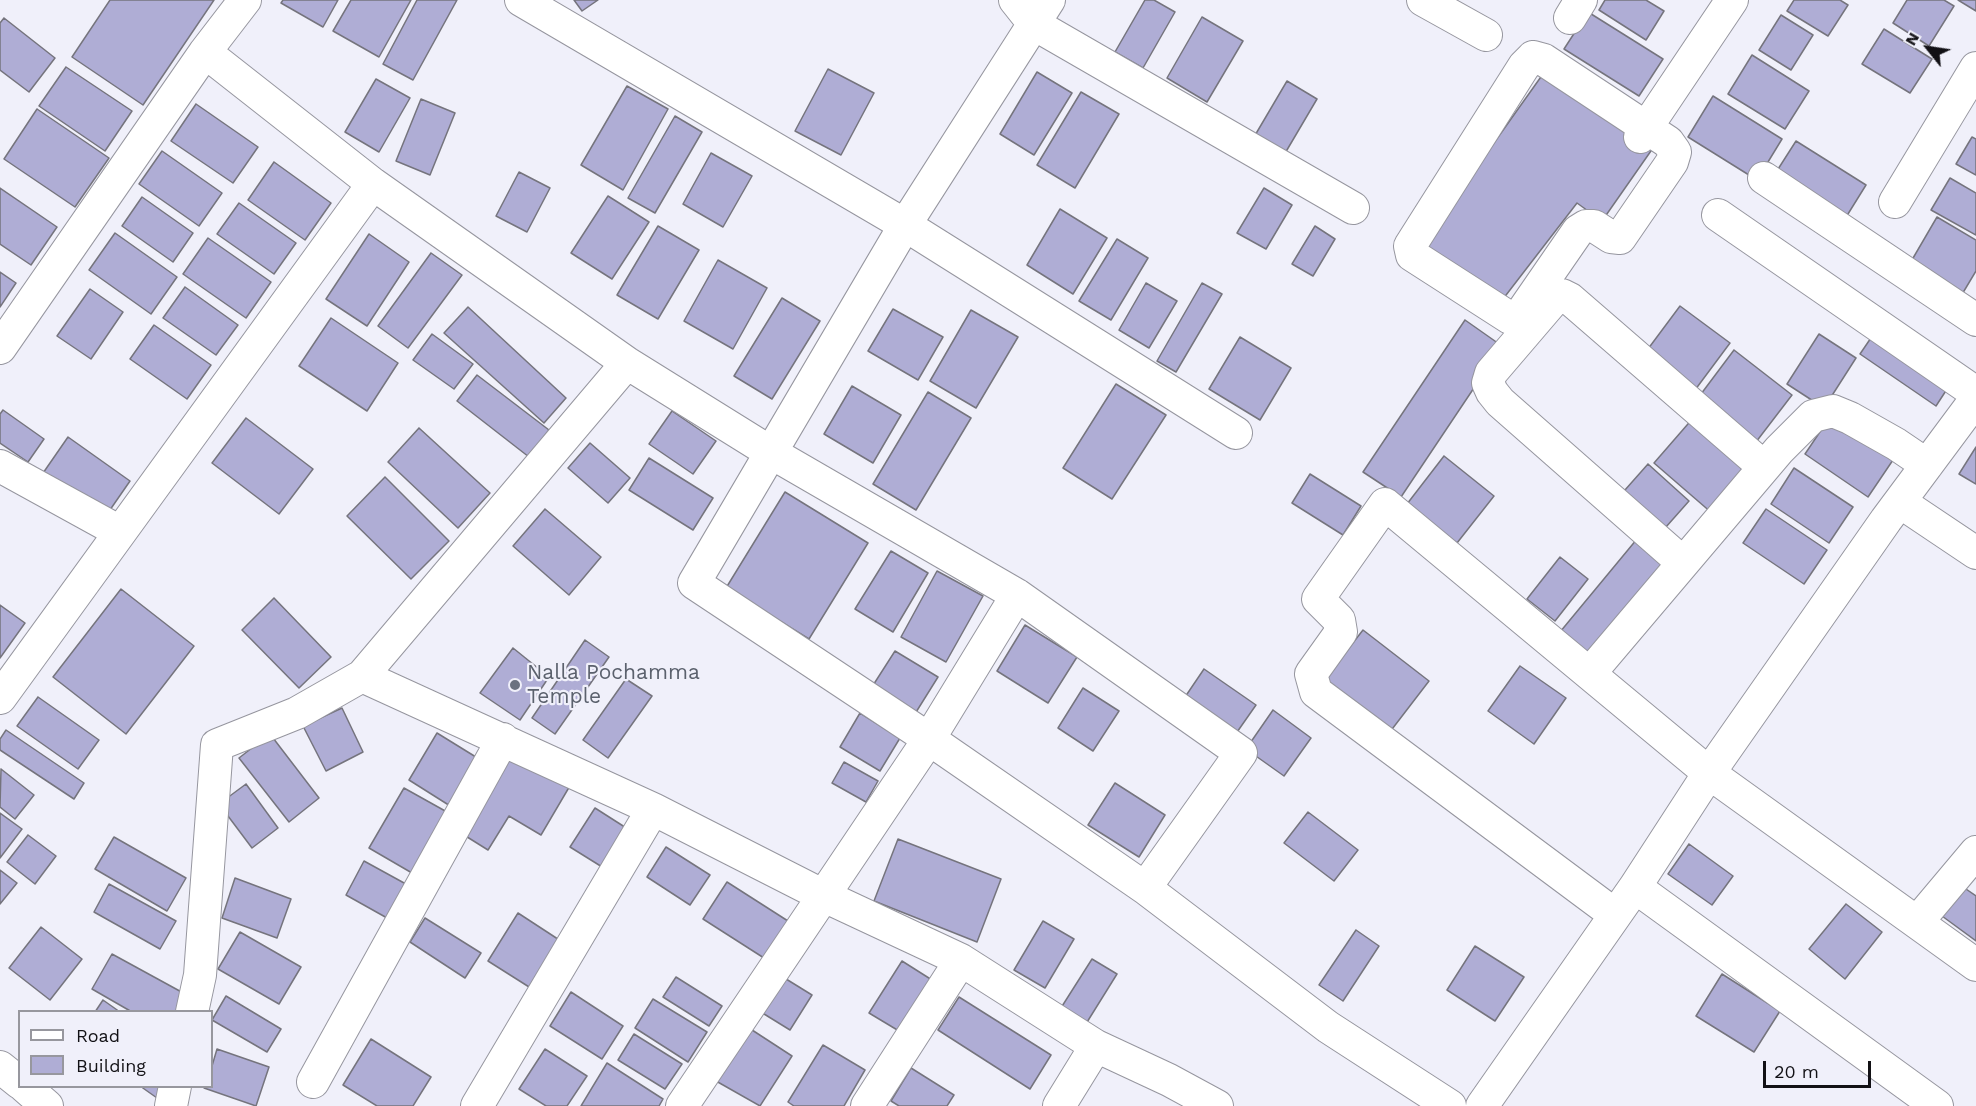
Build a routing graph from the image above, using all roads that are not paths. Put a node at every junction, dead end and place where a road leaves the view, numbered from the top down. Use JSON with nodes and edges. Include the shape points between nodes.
{"nodes":[{"id":1,"x":245,"y":0,"type":"edge"},
{"id":2,"x":521,"y":0,"type":"edge"},
{"id":3,"x":1015,"y":0,"type":"edge"},
{"id":4,"x":1423,"y":0,"type":"edge"},
{"id":5,"x":1732,"y":0,"type":"edge"},
{"id":6,"x":1042,"y":12,"type":"edge"},
{"id":7,"x":1486,"y":35,"type":"dead end"},
{"id":8,"x":205,"y":52,"type":"junction"},
{"id":9,"x":1976,"y":68,"type":"edge"},
{"id":10,"x":1644,"y":132,"type":"junction"},
{"id":11,"x":1764,"y":178,"type":"dead end"},
{"id":12,"x":373,"y":184,"type":"junction"},
{"id":13,"x":1895,"y":202,"type":"dead end"},
{"id":14,"x":1353,"y":208,"type":"dead end"},
{"id":15,"x":1718,"y":215,"type":"dead end"},
{"id":16,"x":905,"y":225,"type":"junction"},
{"id":17,"x":1976,"y":320,"type":"edge"},
{"id":18,"x":0,"y":348,"type":"edge"},
{"id":19,"x":627,"y":363,"type":"junction"},
{"id":20,"x":1976,"y":393,"type":"edge"},
{"id":21,"x":1976,"y":399,"type":"edge"},
{"id":22,"x":1236,"y":433,"type":"dead end"},
{"id":23,"x":770,"y":452,"type":"junction"},
{"id":24,"x":1927,"y":465,"type":"junction"},
{"id":25,"x":0,"y":466,"type":"edge"},
{"id":26,"x":1764,"y":467,"type":"junction"},
{"id":27,"x":1900,"y":502,"type":"junction"},
{"id":28,"x":120,"y":532,"type":"junction"},
{"id":29,"x":1976,"y":553,"type":"edge"},
{"id":30,"x":1682,"y":562,"type":"junction"},
{"id":31,"x":1017,"y":595,"type":"junction"},
{"id":32,"x":1590,"y":673,"type":"junction"},
{"id":33,"x":362,"y":676,"type":"junction"},
{"id":34,"x":0,"y":698,"type":"edge"},
{"id":35,"x":503,"y":739,"type":"junction"},
{"id":36,"x":929,"y":740,"type":"junction"},
{"id":37,"x":1709,"y":773,"type":"junction"},
{"id":38,"x":653,"y":809,"type":"junction"},
{"id":39,"x":1976,"y":852,"type":"edge"},
{"id":40,"x":1635,"y":887,"type":"junction"},
{"id":41,"x":1145,"y":888,"type":"junction"},
{"id":42,"x":822,"y":895,"type":"junction"},
{"id":43,"x":1614,"y":914,"type":"junction"},
{"id":44,"x":1918,"y":921,"type":"junction"},
{"id":45,"x":962,"y":960,"type":"junction"},
{"id":46,"x":1976,"y":965,"type":"edge"},
{"id":47,"x":192,"y":1010,"type":"edge"},
{"id":48,"x":1096,"y":1046,"type":"junction"},
{"id":49,"x":0,"y":1067,"type":"edge"},
{"id":50,"x":18,"y":1081,"type":"edge"},
{"id":51,"x":313,"y":1082,"type":"dead end"},
{"id":52,"x":26,"y":1088,"type":"edge"},
{"id":53,"x":175,"y":1088,"type":"edge"},
{"id":54,"x":47,"y":1106,"type":"edge"},
{"id":55,"x":171,"y":1106,"type":"edge"},
{"id":56,"x":477,"y":1106,"type":"edge"},
{"id":57,"x":682,"y":1106,"type":"edge"},
{"id":58,"x":867,"y":1106,"type":"edge"},
{"id":59,"x":1059,"y":1106,"type":"edge"},
{"id":60,"x":1217,"y":1106,"type":"edge"},
{"id":61,"x":1450,"y":1106,"type":"edge"},
{"id":62,"x":1482,"y":1106,"type":"edge"},
{"id":63,"x":1937,"y":1106,"type":"edge"}],
"edges":[{"from":1,"to":8,"type":"street"},
{"from":2,"to":16,"type":"street"},
{"from":3,"to":6,"type":"street"},
{"from":4,"to":7,"type":"street"},
{"from":5,"to":10,"type":"street"},
{"from":6,"to":14,"type":"street"},
{"from":6,"to":16,"type":"street"},
{"from":8,"to":12,"type":"street"},
{"from":8,"to":18,"type":"street"},
{"from":9,"to":13,"type":"street"},
{"from":10,"to":10,"type":"street","via":[[1544,60],[1533,57],[1411,242],[1412,255],[1507,317],[1517,318],[1578,231],[1594,226],[1616,238],[1625,232],[1675,156],[1674,147],[1668,142]]},
{"from":11,"to":17,"type":"street"},
{"from":12,"to":19,"type":"street"},
{"from":12,"to":28,"type":"street"},
{"from":15,"to":20,"type":"street"},
{"from":16,"to":22,"type":"street"},
{"from":16,"to":23,"type":"street"},
{"from":19,"to":23,"type":"street"},
{"from":19,"to":33,"type":"street"},
{"from":21,"to":24,"type":"street"},
{"from":23,"to":31,"type":"street"},
{"from":23,"to":36,"type":"street","via":[[694,584]]},
{"from":24,"to":26,"type":"street","via":[[1850,418],[1827,410],[1813,416]]},
{"from":24,"to":27,"type":"street"},
{"from":25,"to":28,"type":"street"},
{"from":26,"to":30,"type":"street"},
{"from":26,"to":30,"type":"street","via":[[1570,298],[1556,297],[1491,373],[1488,382],[1492,392]]},
{"from":27,"to":29,"type":"street"},
{"from":27,"to":37,"type":"street"},
{"from":28,"to":34,"type":"street"},
{"from":30,"to":32,"type":"street"},
{"from":31,"to":36,"type":"street"},
{"from":31,"to":41,"type":"street","via":[[1241,753]]},
{"from":32,"to":37,"type":"street"},
{"from":32,"to":43,"type":"street","via":[[1385,504],[1318,598],[1339,620],[1341,632],[1311,674],[1316,692]]},
{"from":33,"to":35,"type":"street"},
{"from":33,"to":47,"type":"street","via":[[297,713],[217,745],[200,975]]},
{"from":35,"to":38,"type":"street"},
{"from":35,"to":51,"type":"street"},
{"from":36,"to":41,"type":"street"},
{"from":36,"to":42,"type":"street"},
{"from":37,"to":40,"type":"street"},
{"from":37,"to":44,"type":"street"},
{"from":38,"to":42,"type":"street"},
{"from":38,"to":56,"type":"street"},
{"from":39,"to":44,"type":"street"},
{"from":40,"to":43,"type":"street"},
{"from":40,"to":63,"type":"street"},
{"from":41,"to":61,"type":"street","via":[[1328,1027]]},
{"from":42,"to":45,"type":"street"},
{"from":42,"to":57,"type":"street"},
{"from":43,"to":62,"type":"street"},
{"from":44,"to":46,"type":"street"},
{"from":45,"to":48,"type":"street"},
{"from":45,"to":58,"type":"street"},
{"from":48,"to":59,"type":"street"},
{"from":48,"to":60,"type":"street"},
{"from":49,"to":50,"type":"street"},
{"from":52,"to":54,"type":"street"},
{"from":53,"to":55,"type":"street"}]}
